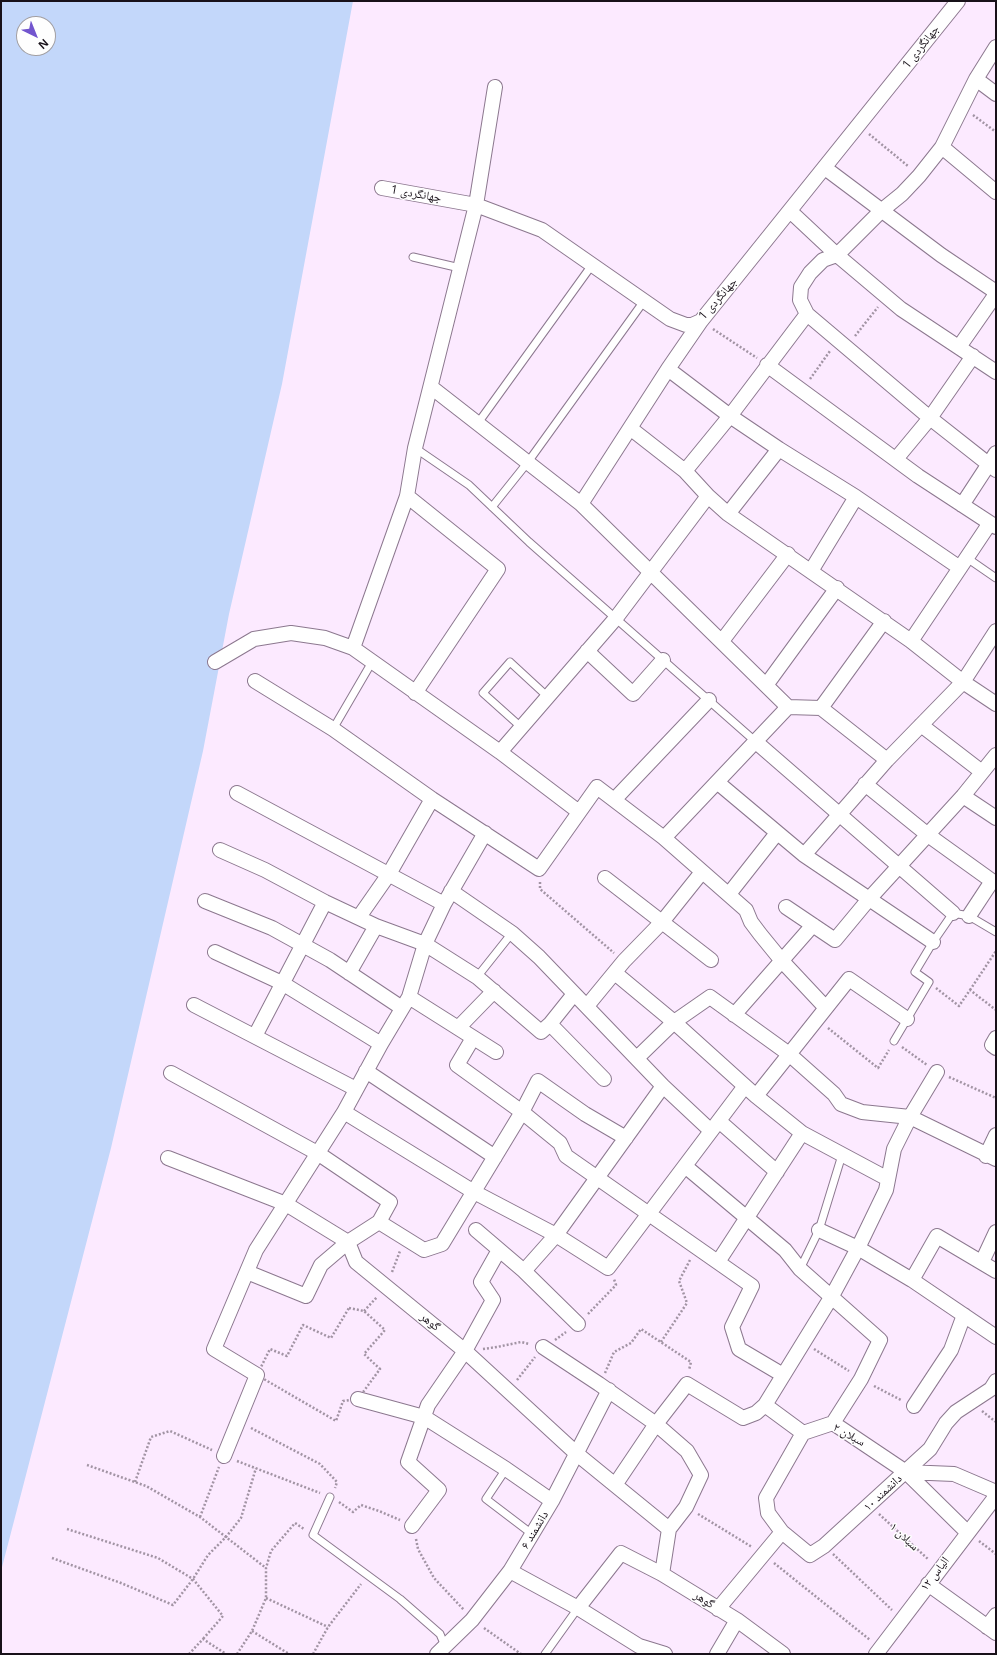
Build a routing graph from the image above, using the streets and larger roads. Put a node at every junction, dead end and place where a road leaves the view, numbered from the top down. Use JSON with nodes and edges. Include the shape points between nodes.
{"nodes":[{"id":1,"x":958,"y":1,"type":"edge"},
{"id":2,"x":996,"y":47,"type":"edge"},
{"id":3,"x":976,"y":79,"type":"junction"},
{"id":4,"x":495,"y":87,"type":"dead end"},
{"id":5,"x":996,"y":94,"type":"edge"},
{"id":6,"x":942,"y":147,"type":"junction"},
{"id":7,"x":825,"y":168,"type":"junction"},
{"id":8,"x":382,"y":188,"type":"dead end"},
{"id":9,"x":996,"y":192,"type":"edge"},
{"id":10,"x":476,"y":205,"type":"junction"},
{"id":11,"x":790,"y":211,"type":"junction"},
{"id":12,"x":881,"y":211,"type":"junction"},
{"id":13,"x":837,"y":255,"type":"junction"},
{"id":14,"x":996,"y":293,"type":"edge"},
{"id":15,"x":807,"y":314,"type":"junction"},
{"id":16,"x":701,"y":321,"type":"junction"},
{"id":17,"x":959,"y":347,"type":"junction"},
{"id":18,"x":973,"y":356,"type":"junction"},
{"id":19,"x":767,"y":365,"type":"junction"},
{"id":20,"x":668,"y":369,"type":"junction"},
{"id":21,"x":996,"y":372,"type":"edge"},
{"id":22,"x":431,"y":387,"type":"junction"},
{"id":23,"x":730,"y":416,"type":"junction"},
{"id":24,"x":930,"y":418,"type":"junction"},
{"id":25,"x":630,"y":428,"type":"junction"},
{"id":26,"x":779,"y":449,"type":"junction"},
{"id":27,"x":896,"y":459,"type":"junction"},
{"id":28,"x":993,"y":463,"type":"edge"},
{"id":29,"x":686,"y":471,"type":"junction"},
{"id":30,"x":407,"y":496,"type":"junction"},
{"id":31,"x":708,"y":496,"type":"junction"},
{"id":32,"x":856,"y":497,"type":"junction"},
{"id":33,"x":581,"y":504,"type":"junction"},
{"id":34,"x":962,"y":505,"type":"junction"},
{"id":35,"x":728,"y":514,"type":"junction"},
{"id":36,"x":993,"y":525,"type":"edge"},
{"id":37,"x":788,"y":554,"type":"junction"},
{"id":38,"x":964,"y":563,"type":"junction"},
{"id":39,"x":811,"y":570,"type":"junction"},
{"id":40,"x":651,"y":572,"type":"junction"},
{"id":41,"x":837,"y":588,"type":"junction"},
{"id":42,"x":884,"y":621,"type":"junction"},
{"id":43,"x":995,"y":638,"type":"edge"},
{"id":44,"x":722,"y":641,"type":"junction"},
{"id":45,"x":911,"y":641,"type":"junction"},
{"id":46,"x":353,"y":648,"type":"junction"},
{"id":47,"x":587,"y":651,"type":"junction"},
{"id":48,"x":663,"y":660,"type":"road end"},
{"id":49,"x":215,"y":662,"type":"dead end"},
{"id":50,"x":255,"y":681,"type":"dead end"},
{"id":51,"x":963,"y":682,"type":"junction"},
{"id":52,"x":767,"y":684,"type":"junction"},
{"id":53,"x":415,"y":693,"type":"junction"},
{"id":54,"x":708,"y":700,"type":"road end"},
{"id":55,"x":996,"y":704,"type":"edge"},
{"id":56,"x":788,"y":706,"type":"junction"},
{"id":57,"x":821,"y":708,"type":"junction"},
{"id":58,"x":920,"y":725,"type":"junction"},
{"id":59,"x":756,"y":742,"type":"junction"},
{"id":60,"x":500,"y":752,"type":"junction"},
{"id":61,"x":996,"y":755,"type":"edge"},
{"id":62,"x":887,"y":760,"type":"junction"},
{"id":63,"x":982,"y":772,"type":"junction"},
{"id":64,"x":717,"y":782,"type":"junction"},
{"id":65,"x":865,"y":784,"type":"junction"},
{"id":66,"x":237,"y":793,"type":"dead end"},
{"id":67,"x":963,"y":796,"type":"junction"},
{"id":68,"x":432,"y":799,"type":"junction"},
{"id":69,"x":614,"y":800,"type":"junction"},
{"id":70,"x":580,"y":812,"type":"junction"},
{"id":71,"x":840,"y":814,"type":"junction"},
{"id":72,"x":996,"y":818,"type":"edge"},
{"id":73,"x":486,"y":833,"type":"junction"},
{"id":74,"x":777,"y":833,"type":"junction"},
{"id":75,"x":928,"y":834,"type":"junction"},
{"id":76,"x":664,"y":838,"type":"junction"},
{"id":77,"x":220,"y":850,"type":"dead end"},
{"id":78,"x":804,"y":855,"type":"junction"},
{"id":79,"x":899,"y":867,"type":"junction"},
{"id":80,"x":702,"y":872,"type":"junction"},
{"id":81,"x":389,"y":874,"type":"junction"},
{"id":82,"x":605,"y":878,"type":"dead end"},
{"id":83,"x":451,"y":891,"type":"junction"},
{"id":84,"x":729,"y":894,"type":"junction"},
{"id":85,"x":869,"y":899,"type":"junction"},
{"id":86,"x":206,"y":900,"type":"dead end"},
{"id":87,"x":325,"y":902,"type":"junction"},
{"id":88,"x":444,"y":904,"type":"junction"},
{"id":89,"x":786,"y":907,"type":"dead end"},
{"id":90,"x":953,"y":913,"type":"road end"},
{"id":91,"x":969,"y":916,"type":"road end"},
{"id":92,"x":358,"y":917,"type":"junction"},
{"id":93,"x":662,"y":922,"type":"junction"},
{"id":94,"x":813,"y":925,"type":"junction"},
{"id":95,"x":376,"y":926,"type":"junction"},
{"id":96,"x":932,"y":942,"type":"road end"},
{"id":97,"x":425,"y":944,"type":"junction"},
{"id":98,"x":302,"y":945,"type":"junction"},
{"id":99,"x":215,"y":952,"type":"dead end"},
{"id":100,"x":711,"y":960,"type":"dead end"},
{"id":101,"x":782,"y":961,"type":"junction"},
{"id":102,"x":349,"y":973,"type":"junction"},
{"id":103,"x":615,"y":973,"type":"junction"},
{"id":104,"x":282,"y":983,"type":"junction"},
{"id":105,"x":494,"y":991,"type":"junction"},
{"id":106,"x":574,"y":994,"type":"junction"},
{"id":107,"x":405,"y":1002,"type":"junction"},
{"id":108,"x":194,"y":1005,"type":"dead end"},
{"id":109,"x":587,"y":1006,"type":"junction"},
{"id":110,"x":826,"y":1008,"type":"junction"},
{"id":111,"x":734,"y":1015,"type":"junction"},
{"id":112,"x":907,"y":1019,"type":"road end"},
{"id":113,"x":674,"y":1022,"type":"junction"},
{"id":114,"x":550,"y":1024,"type":"junction"},
{"id":115,"x":458,"y":1028,"type":"junction"},
{"id":116,"x":255,"y":1036,"type":"junction"},
{"id":117,"x":473,"y":1038,"type":"junction"},
{"id":118,"x":996,"y":1038,"type":"edge"},
{"id":119,"x":381,"y":1044,"type":"junction"},
{"id":120,"x":996,"y":1048,"type":"edge"},
{"id":121,"x":496,"y":1052,"type":"dead end"},
{"id":122,"x":789,"y":1054,"type":"junction"},
{"id":123,"x":637,"y":1058,"type":"junction"},
{"id":124,"x":366,"y":1071,"type":"junction"},
{"id":125,"x":937,"y":1072,"type":"dead end"},
{"id":126,"x":171,"y":1073,"type":"dead end"},
{"id":127,"x":604,"y":1079,"type":"dead end"},
{"id":128,"x":663,"y":1086,"type":"junction"},
{"id":129,"x":745,"y":1086,"type":"junction"},
{"id":130,"x":356,"y":1089,"type":"junction"},
{"id":131,"x":756,"y":1096,"type":"junction"},
{"id":132,"x":344,"y":1112,"type":"junction"},
{"id":133,"x":522,"y":1112,"type":"junction"},
{"id":134,"x":910,"y":1117,"type":"junction"},
{"id":135,"x":715,"y":1126,"type":"junction"},
{"id":136,"x":802,"y":1133,"type":"junction"},
{"id":137,"x":996,"y":1135,"type":"edge"},
{"id":138,"x":626,"y":1138,"type":"junction"},
{"id":139,"x":319,"y":1154,"type":"junction"},
{"id":140,"x":495,"y":1157,"type":"junction"},
{"id":141,"x":168,"y":1158,"type":"dead end"},
{"id":142,"x":991,"y":1158,"type":"edge"},
{"id":143,"x":685,"y":1166,"type":"junction"},
{"id":144,"x":777,"y":1172,"type":"junction"},
{"id":145,"x":597,"y":1178,"type":"junction"},
{"id":146,"x":888,"y":1180,"type":"junction"},
{"id":147,"x":474,"y":1192,"type":"junction"},
{"id":148,"x":286,"y":1204,"type":"junction"},
{"id":149,"x":649,"y":1214,"type":"junction"},
{"id":150,"x":747,"y":1218,"type":"junction"},
{"id":151,"x":379,"y":1222,"type":"junction"},
{"id":152,"x":476,"y":1230,"type":"dead end"},
{"id":153,"x":819,"y":1230,"type":"road end"},
{"id":154,"x":996,"y":1232,"type":"edge"},
{"id":155,"x":556,"y":1235,"type":"junction"},
{"id":156,"x":348,"y":1242,"type":"junction"},
{"id":157,"x":858,"y":1248,"type":"junction"},
{"id":158,"x":499,"y":1250,"type":"junction"},
{"id":159,"x":718,"y":1262,"type":"junction"},
{"id":160,"x":982,"y":1262,"type":"junction"},
{"id":161,"x":524,"y":1271,"type":"junction"},
{"id":162,"x":996,"y":1271,"type":"edge"},
{"id":163,"x":247,"y":1272,"type":"junction"},
{"id":164,"x":912,"y":1280,"type":"junction"},
{"id":165,"x":832,"y":1296,"type":"junction"},
{"id":166,"x":964,"y":1315,"type":"junction"},
{"id":167,"x":578,"y":1324,"type":"dead end"},
{"id":168,"x":996,"y":1336,"type":"edge"},
{"id":169,"x":543,"y":1347,"type":"road end"},
{"id":170,"x":465,"y":1351,"type":"junction"},
{"id":171,"x":783,"y":1375,"type":"junction"},
{"id":172,"x":996,"y":1381,"type":"edge"},
{"id":173,"x":604,"y":1387,"type":"junction"},
{"id":174,"x":358,"y":1399,"type":"road end"},
{"id":175,"x":765,"y":1405,"type":"junction"},
{"id":176,"x":914,"y":1406,"type":"dead end"},
{"id":177,"x":424,"y":1417,"type":"junction"},
{"id":178,"x":833,"y":1423,"type":"junction"},
{"id":179,"x":656,"y":1424,"type":"junction"},
{"id":180,"x":803,"y":1433,"type":"junction"},
{"id":181,"x":577,"y":1454,"type":"junction"},
{"id":182,"x":224,"y":1456,"type":"road end"},
{"id":183,"x":906,"y":1472,"type":"junction"},
{"id":184,"x":615,"y":1485,"type":"junction"},
{"id":185,"x":996,"y":1492,"type":"edge"},
{"id":186,"x":996,"y":1496,"type":"edge"},
{"id":187,"x":552,"y":1501,"type":"junction"},
{"id":188,"x":412,"y":1526,"type":"dead end"},
{"id":189,"x":669,"y":1529,"type":"junction"},
{"id":190,"x":782,"y":1532,"type":"junction"},
{"id":191,"x":967,"y":1532,"type":"junction"},
{"id":192,"x":510,"y":1571,"type":"junction"},
{"id":193,"x":662,"y":1574,"type":"junction"},
{"id":194,"x":928,"y":1584,"type":"junction"},
{"id":195,"x":578,"y":1608,"type":"junction"},
{"id":196,"x":718,"y":1609,"type":"junction"},
{"id":197,"x":996,"y":1615,"type":"edge"},
{"id":198,"x":737,"y":1620,"type":"junction"},
{"id":199,"x":992,"y":1630,"type":"edge"},
{"id":200,"x":878,"y":1651,"type":"edge"},
{"id":201,"x":445,"y":1652,"type":"edge"},
{"id":202,"x":664,"y":1654,"type":"edge"},
{"id":203,"x":718,"y":1654,"type":"edge"},
{"id":204,"x":783,"y":1654,"type":"edge"}],
"edges":[{"from":1,"to":7,"type":"street","name":"جهانگردی 1"},
{"from":2,"to":3,"type":"street"},
{"from":3,"to":5,"type":"street"},
{"from":3,"to":6,"type":"street"},
{"from":4,"to":10,"type":"street"},
{"from":6,"to":9,"type":"street"},
{"from":6,"to":12,"type":"street","via":[[902,194]]},
{"from":7,"to":11,"type":"street","name":"جهانگردی 1"},
{"from":7,"to":12,"type":"street"},
{"from":8,"to":10,"type":"street","name":"جهانگردی 1"},
{"from":10,"to":16,"type":"street","name":"جهانگردی 1","via":[[542,230],[670,319],[686,325]]},
{"from":10,"to":22,"type":"street"},
{"from":11,"to":13,"type":"street"},
{"from":11,"to":16,"type":"street","name":"جهانگردی 1"},
{"from":12,"to":13,"type":"street"},
{"from":12,"to":14,"type":"street"},
{"from":13,"to":15,"type":"street","via":[[823,260],[810,272],[801,288],[800,300]]},
{"from":13,"to":17,"type":"street","via":[[901,309]]},
{"from":14,"to":17,"type":"street"},
{"from":15,"to":19,"type":"street"},
{"from":15,"to":24,"type":"street"},
{"from":16,"to":20,"type":"street"},
{"from":17,"to":18,"type":"street"},
{"from":18,"to":21,"type":"street"},
{"from":18,"to":24,"type":"street"},
{"from":19,"to":23,"type":"street"},
{"from":19,"to":27,"type":"street"},
{"from":20,"to":23,"type":"street"},
{"from":20,"to":25,"type":"street"},
{"from":22,"to":30,"type":"street","via":[[415,448]]},
{"from":22,"to":33,"type":"street"},
{"from":23,"to":26,"type":"street"},
{"from":23,"to":29,"type":"street"},
{"from":24,"to":27,"type":"street"},
{"from":24,"to":28,"type":"street"},
{"from":25,"to":29,"type":"street"},
{"from":25,"to":33,"type":"street"},
{"from":26,"to":32,"type":"street"},
{"from":26,"to":35,"type":"street"},
{"from":27,"to":34,"type":"street"},
{"from":28,"to":34,"type":"street"},
{"from":29,"to":31,"type":"street"},
{"from":30,"to":46,"type":"street"},
{"from":30,"to":53,"type":"street","via":[[498,569]]},
{"from":31,"to":35,"type":"street"},
{"from":31,"to":40,"type":"street"},
{"from":32,"to":38,"type":"street"},
{"from":32,"to":39,"type":"street"},
{"from":33,"to":40,"type":"street"},
{"from":34,"to":36,"type":"street"},
{"from":35,"to":37,"type":"street"},
{"from":36,"to":38,"type":"street"},
{"from":37,"to":39,"type":"street"},
{"from":37,"to":44,"type":"street"},
{"from":38,"to":45,"type":"street"},
{"from":39,"to":41,"type":"street"},
{"from":40,"to":44,"type":"street"},
{"from":40,"to":47,"type":"street"},
{"from":41,"to":42,"type":"street"},
{"from":41,"to":52,"type":"street"},
{"from":42,"to":45,"type":"street"},
{"from":42,"to":57,"type":"street"},
{"from":43,"to":51,"type":"street"},
{"from":44,"to":52,"type":"street"},
{"from":45,"to":51,"type":"street"},
{"from":46,"to":49,"type":"street","via":[[325,638],[291,633],[254,639]]},
{"from":46,"to":53,"type":"street"},
{"from":47,"to":48,"type":"street","via":[[633,694]]},
{"from":47,"to":60,"type":"street"},
{"from":50,"to":68,"type":"street","via":[[333,729]]},
{"from":51,"to":55,"type":"street"},
{"from":51,"to":58,"type":"street"},
{"from":52,"to":56,"type":"street"},
{"from":53,"to":60,"type":"street"},
{"from":54,"to":69,"type":"street"},
{"from":56,"to":57,"type":"street"},
{"from":56,"to":59,"type":"street"},
{"from":57,"to":62,"type":"street"},
{"from":58,"to":62,"type":"street"},
{"from":58,"to":63,"type":"street"},
{"from":59,"to":64,"type":"street"},
{"from":59,"to":71,"type":"street"},
{"from":60,"to":70,"type":"street"},
{"from":61,"to":63,"type":"street"},
{"from":62,"to":65,"type":"street"},
{"from":63,"to":67,"type":"street"},
{"from":64,"to":74,"type":"street"},
{"from":64,"to":76,"type":"street"},
{"from":65,"to":71,"type":"street"},
{"from":65,"to":75,"type":"street"},
{"from":66,"to":81,"type":"street"},
{"from":67,"to":72,"type":"street"},
{"from":67,"to":75,"type":"street"},
{"from":68,"to":73,"type":"street"},
{"from":68,"to":81,"type":"street"},
{"from":69,"to":70,"type":"street","via":[[597,787]]},
{"from":69,"to":76,"type":"street"},
{"from":70,"to":73,"type":"street","via":[[539,869]]},
{"from":71,"to":78,"type":"street"},
{"from":71,"to":79,"type":"street"},
{"from":73,"to":83,"type":"street"},
{"from":74,"to":78,"type":"street"},
{"from":74,"to":84,"type":"street"},
{"from":75,"to":79,"type":"street"},
{"from":75,"to":91,"type":"street","via":[[992,881]]},
{"from":76,"to":80,"type":"street"},
{"from":77,"to":87,"type":"street","via":[[265,870]]},
{"from":78,"to":85,"type":"street"},
{"from":79,"to":85,"type":"street"},
{"from":79,"to":90,"type":"street"},
{"from":80,"to":84,"type":"street"},
{"from":80,"to":93,"type":"street"},
{"from":81,"to":88,"type":"street"},
{"from":81,"to":92,"type":"street"},
{"from":82,"to":93,"type":"street"},
{"from":83,"to":88,"type":"street"},
{"from":83,"to":106,"type":"street","via":[[512,933]]},
{"from":84,"to":101,"type":"street","via":[[746,910],[751,922]]},
{"from":85,"to":94,"type":"street","via":[[835,940]]},
{"from":85,"to":96,"type":"street"},
{"from":86,"to":98,"type":"street","via":[[272,928]]},
{"from":87,"to":92,"type":"street"},
{"from":87,"to":98,"type":"street"},
{"from":88,"to":97,"type":"street"},
{"from":89,"to":94,"type":"street"},
{"from":92,"to":95,"type":"street"},
{"from":93,"to":100,"type":"street"},
{"from":93,"to":103,"type":"street"},
{"from":94,"to":101,"type":"street"},
{"from":95,"to":97,"type":"street"},
{"from":95,"to":102,"type":"street"},
{"from":97,"to":105,"type":"street","via":[[477,976]]},
{"from":97,"to":107,"type":"street"},
{"from":98,"to":102,"type":"street"},
{"from":98,"to":104,"type":"street"},
{"from":99,"to":104,"type":"street"},
{"from":101,"to":110,"type":"street"},
{"from":101,"to":111,"type":"street"},
{"from":102,"to":107,"type":"street"},
{"from":103,"to":109,"type":"street"},
{"from":103,"to":113,"type":"street"},
{"from":104,"to":116,"type":"street"},
{"from":104,"to":119,"type":"street"},
{"from":105,"to":114,"type":"street","via":[[541,1032]]},
{"from":105,"to":115,"type":"street"},
{"from":106,"to":109,"type":"street"},
{"from":106,"to":114,"type":"street"},
{"from":107,"to":115,"type":"street"},
{"from":107,"to":119,"type":"street"},
{"from":108,"to":116,"type":"street"},
{"from":109,"to":123,"type":"street"},
{"from":110,"to":112,"type":"street","via":[[849,979]]},
{"from":110,"to":122,"type":"street"},
{"from":111,"to":113,"type":"street","via":[[710,997]]},
{"from":111,"to":122,"type":"street"},
{"from":113,"to":123,"type":"street"},
{"from":113,"to":129,"type":"street"},
{"from":114,"to":127,"type":"street"},
{"from":115,"to":117,"type":"street"},
{"from":116,"to":130,"type":"street"},
{"from":117,"to":121,"type":"street"},
{"from":117,"to":133,"type":"street","via":[[458,1065]]},
{"from":118,"to":120,"type":"street","via":[[992,1045]]},
{"from":119,"to":124,"type":"street"},
{"from":122,"to":131,"type":"street"},
{"from":122,"to":134,"type":"street","via":[[834,1094],[841,1104],[862,1112]]},
{"from":123,"to":128,"type":"street"},
{"from":124,"to":130,"type":"street"},
{"from":124,"to":140,"type":"street"},
{"from":125,"to":134,"type":"street"},
{"from":126,"to":139,"type":"street"},
{"from":128,"to":135,"type":"street"},
{"from":128,"to":138,"type":"street"},
{"from":129,"to":131,"type":"street"},
{"from":129,"to":135,"type":"street"},
{"from":130,"to":132,"type":"street"},
{"from":131,"to":136,"type":"street"},
{"from":132,"to":139,"type":"street"},
{"from":132,"to":147,"type":"street"},
{"from":133,"to":138,"type":"street","via":[[538,1081],[585,1114]]},
{"from":133,"to":140,"type":"street"},
{"from":133,"to":145,"type":"street","via":[[560,1143],[566,1156]]},
{"from":134,"to":142,"type":"street"},
{"from":134,"to":146,"type":"street","via":[[894,1149]]},
{"from":135,"to":143,"type":"street"},
{"from":135,"to":144,"type":"street"},
{"from":136,"to":144,"type":"street"},
{"from":136,"to":146,"type":"street"},
{"from":137,"to":142,"type":"street"},
{"from":138,"to":145,"type":"street"},
{"from":139,"to":148,"type":"street"},
{"from":139,"to":151,"type":"street","via":[[390,1202]]},
{"from":140,"to":147,"type":"street"},
{"from":141,"to":148,"type":"street"},
{"from":143,"to":149,"type":"street"},
{"from":143,"to":150,"type":"street"},
{"from":144,"to":150,"type":"street"},
{"from":145,"to":149,"type":"street"},
{"from":145,"to":155,"type":"street"},
{"from":146,"to":157,"type":"street","via":[[886,1190]]},
{"from":147,"to":151,"type":"street","via":[[442,1244],[424,1250]]},
{"from":147,"to":155,"type":"street"},
{"from":148,"to":156,"type":"street"},
{"from":148,"to":163,"type":"street","via":[[256,1250]]},
{"from":149,"to":155,"type":"street","via":[[608,1268]]},
{"from":149,"to":159,"type":"street"},
{"from":150,"to":159,"type":"street"},
{"from":150,"to":165,"type":"street","via":[[785,1250],[800,1269]]},
{"from":151,"to":156,"type":"street"},
{"from":152,"to":158,"type":"street"},
{"from":153,"to":157,"type":"street"},
{"from":154,"to":160,"type":"street"},
{"from":155,"to":161,"type":"street"},
{"from":156,"to":163,"type":"street","via":[[321,1265],[306,1296]]},
{"from":156,"to":170,"type":"street","name":"گوهر","via":[[356,1262]]},
{"from":157,"to":164,"type":"street"},
{"from":157,"to":165,"type":"street"},
{"from":158,"to":161,"type":"street"},
{"from":158,"to":170,"type":"street","via":[[481,1282],[493,1300]]},
{"from":159,"to":171,"type":"street","via":[[752,1286],[732,1327],[740,1349]]},
{"from":160,"to":162,"type":"street"},
{"from":160,"to":164,"type":"street","via":[[937,1236]]},
{"from":161,"to":167,"type":"street"},
{"from":163,"to":182,"type":"street","via":[[214,1349],[257,1375]]},
{"from":164,"to":166,"type":"street"},
{"from":165,"to":171,"type":"street"},
{"from":165,"to":178,"type":"street","via":[[880,1340],[861,1379]]},
{"from":166,"to":168,"type":"street"},
{"from":166,"to":176,"type":"street","via":[[951,1350]]},
{"from":169,"to":173,"type":"street"},
{"from":170,"to":177,"type":"street","via":[[428,1405]]},
{"from":170,"to":181,"type":"street","name":"گوهر"},
{"from":171,"to":175,"type":"street"},
{"from":172,"to":183,"type":"street","name":"دانشمند ۱۰","via":[[991,1389],[956,1412],[930,1449]]},
{"from":173,"to":179,"type":"street"},
{"from":173,"to":181,"type":"street","name":"دانشمند ۶"},
{"from":174,"to":177,"type":"street"},
{"from":175,"to":179,"type":"street","via":[[756,1413],[743,1418],[687,1384]]},
{"from":175,"to":180,"type":"street"},
{"from":177,"to":187,"type":"street"},
{"from":177,"to":188,"type":"street","via":[[408,1462],[439,1490]]},
{"from":178,"to":180,"type":"street","name":"سبلان ۲"},
{"from":178,"to":183,"type":"street","name":"سبلان ۲"},
{"from":179,"to":184,"type":"street"},
{"from":179,"to":189,"type":"street","via":[[687,1451],[701,1475],[686,1507]]},
{"from":180,"to":190,"type":"street","via":[[766,1498],[768,1513]]},
{"from":181,"to":184,"type":"street","name":"گوهر"},
{"from":181,"to":187,"type":"street","name":"دانشمند ۶"},
{"from":183,"to":185,"type":"street","via":[[954,1474]]},
{"from":183,"to":190,"type":"street","name":"دانشمند ۱۰","via":[[824,1546],[810,1555]]},
{"from":183,"to":191,"type":"street","name":"سبلان ۲"},
{"from":184,"to":189,"type":"street","name":"گوهر"},
{"from":186,"to":191,"type":"street","name":"الیاس ۱۲"},
{"from":187,"to":192,"type":"street","name":"دانشمند ۶"},
{"from":189,"to":193,"type":"street"},
{"from":190,"to":196,"type":"street"},
{"from":191,"to":194,"type":"street","name":"الیاس ۱۲"},
{"from":192,"to":195,"type":"street"},
{"from":192,"to":201,"type":"street","name":"دانشمند ۶"},
{"from":193,"to":195,"type":"street","name":"گوهر","via":[[621,1553]]},
{"from":193,"to":196,"type":"street","name":"گوهر"},
{"from":194,"to":199,"type":"street"},
{"from":194,"to":200,"type":"street","name":"الیاس ۱۲"},
{"from":195,"to":202,"type":"street","via":[[639,1646]]},
{"from":196,"to":198,"type":"street","name":"گوهر"},
{"from":197,"to":199,"type":"street"},
{"from":198,"to":203,"type":"street"},
{"from":198,"to":204,"type":"street","name":"گوهر"}]}
